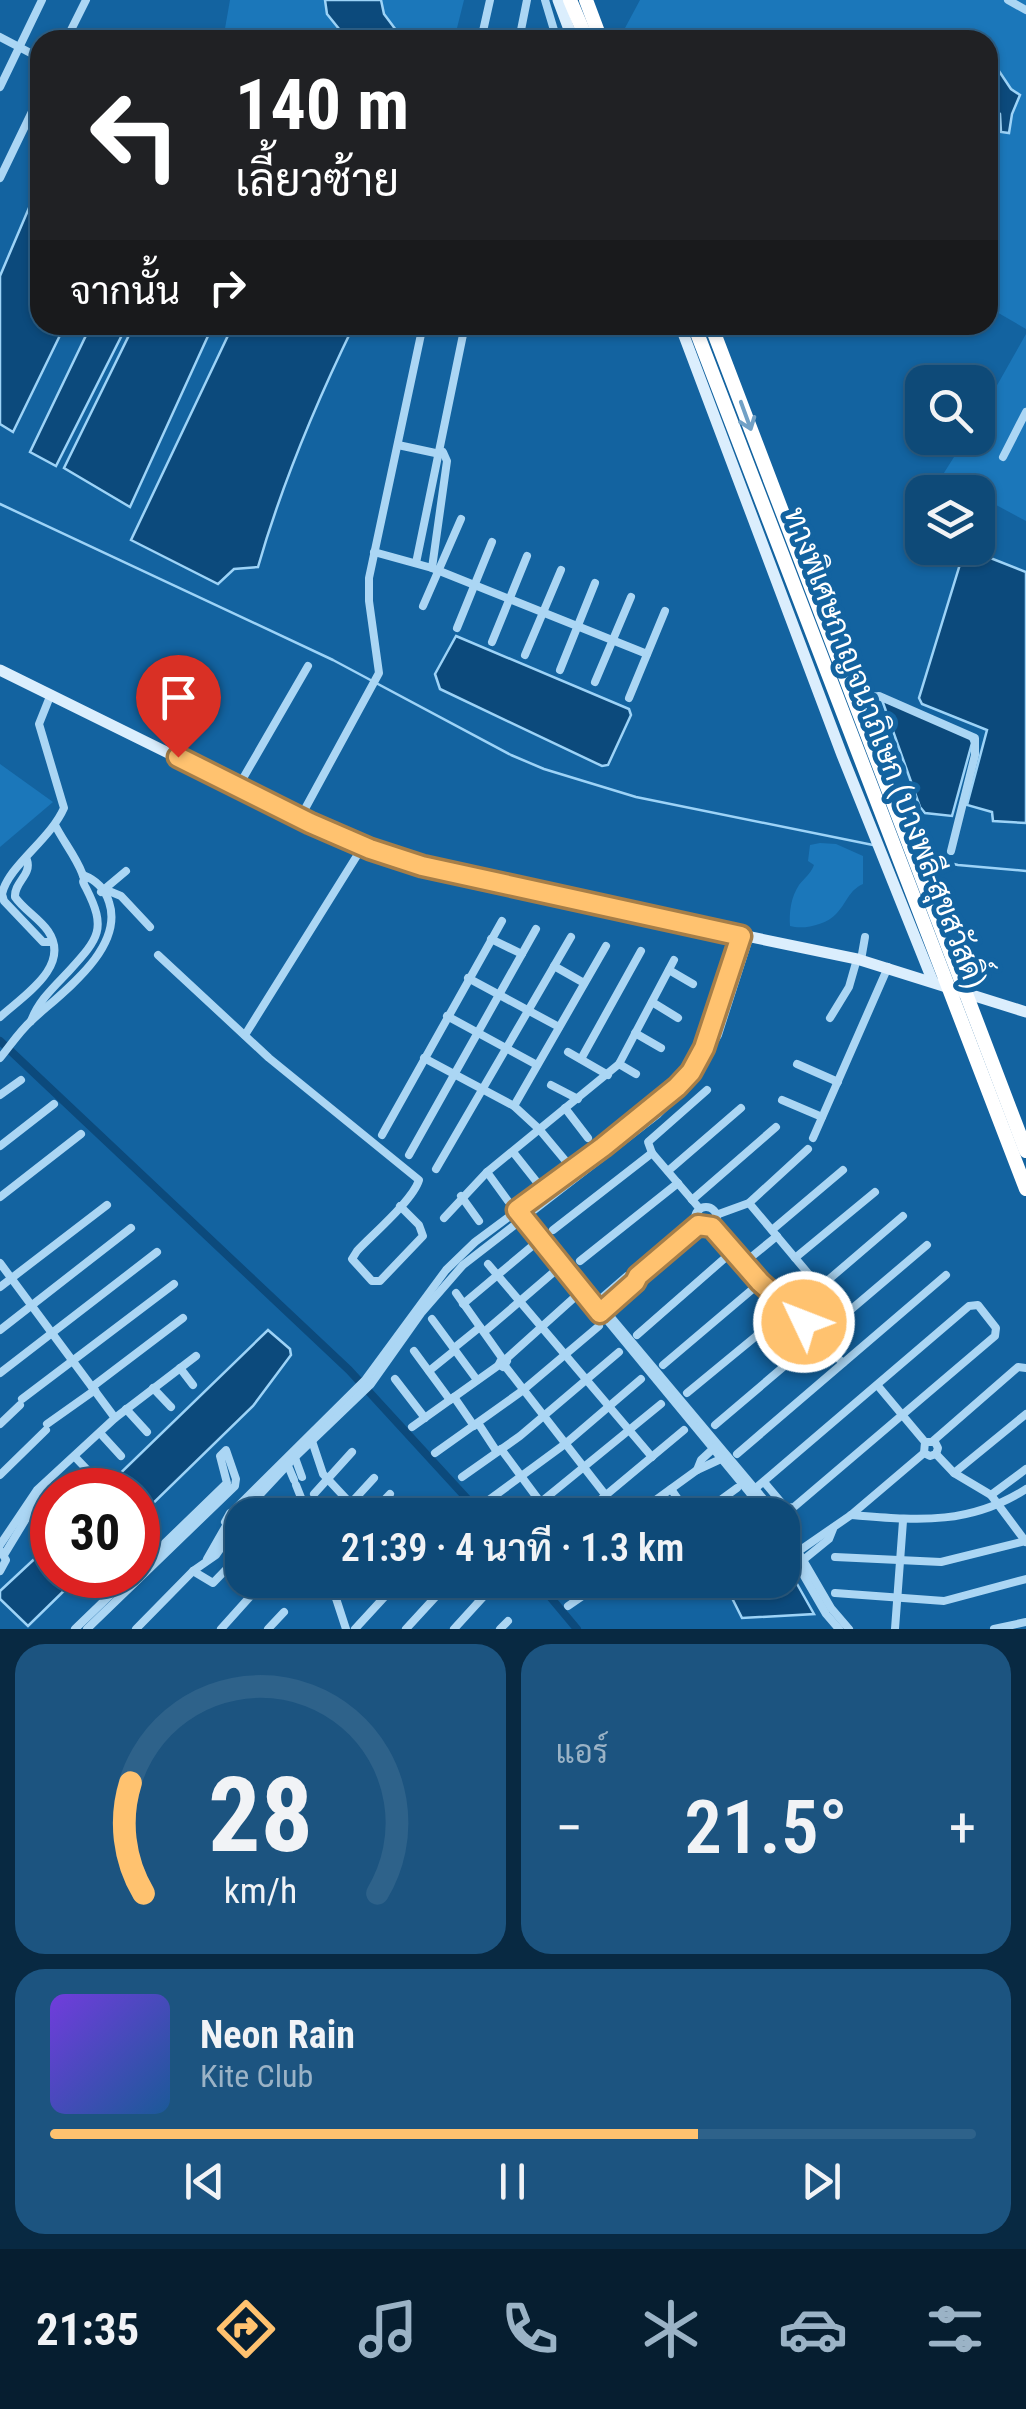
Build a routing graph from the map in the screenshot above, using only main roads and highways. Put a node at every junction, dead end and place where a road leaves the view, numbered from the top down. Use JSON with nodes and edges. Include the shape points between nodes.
{"nodes":[{"id":1,"x":570,"y":0,"type":"edge"},
{"id":2,"x":586,"y":0,"type":"edge"},
{"id":3,"x":582,"y":30,"type":"edge"},
{"id":4,"x":597,"y":30,"type":"edge"},
{"id":5,"x":698,"y":335,"type":"edge"},
{"id":6,"x":715,"y":335,"type":"edge"},
{"id":7,"x":1026,"y":1150,"type":"edge"},
{"id":8,"x":1026,"y":1189,"type":"edge"}],
"edges":[{"from":1,"to":3,"type":"highway"},
{"from":2,"to":4,"type":"highway"},
{"from":5,"to":8,"type":"highway","name":"ทางพิเศษกาญจนาภิเษก (บางพลี-สุขสวัสดิ์)"},
{"from":6,"to":7,"type":"highway","name":"ทางพิเศษกาญจนาภิเษก (บางพลี-สุขสวัสดิ์)","one_way":true}]}
